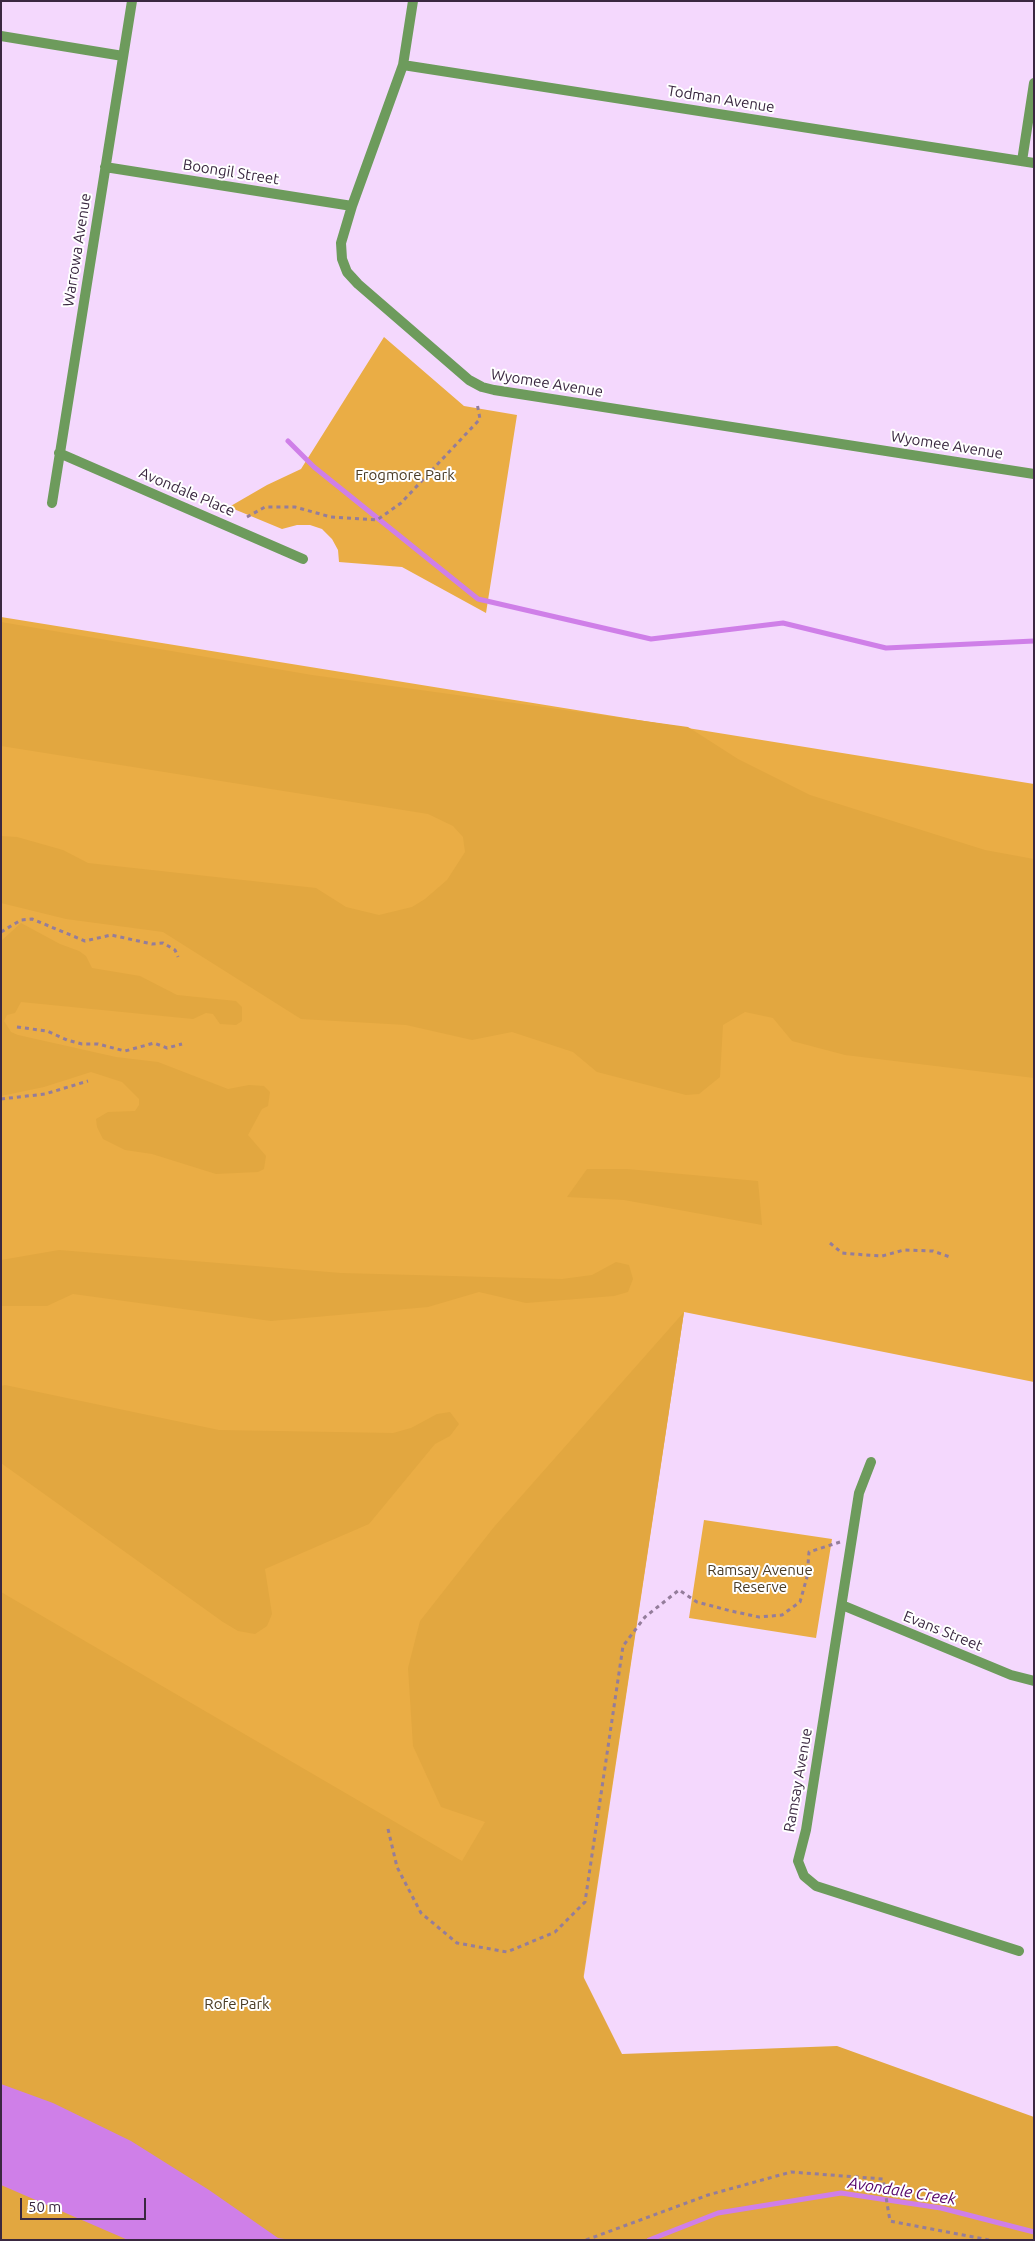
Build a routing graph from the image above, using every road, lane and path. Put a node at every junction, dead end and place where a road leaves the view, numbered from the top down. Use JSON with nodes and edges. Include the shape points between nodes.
{"nodes":[{"id":1,"x":132,"y":1,"type":"edge"},
{"id":2,"x":413,"y":1,"type":"edge"},
{"id":3,"x":1,"y":36,"type":"edge"},
{"id":4,"x":123,"y":56,"type":"junction"},
{"id":5,"x":403,"y":65,"type":"junction"},
{"id":6,"x":1034,"y":83,"type":"edge"},
{"id":7,"x":1022,"y":161,"type":"junction"},
{"id":8,"x":1034,"y":163,"type":"edge"},
{"id":9,"x":105,"y":167,"type":"junction"},
{"id":10,"x":352,"y":206,"type":"junction"},
{"id":11,"x":477,"y":403,"type":"dead end"},
{"id":12,"x":59,"y":453,"type":"junction"},
{"id":13,"x":1034,"y":474,"type":"edge"},
{"id":14,"x":52,"y":503,"type":"dead end"},
{"id":15,"x":247,"y":517,"type":"dead end"},
{"id":16,"x":303,"y":559,"type":"dead end"},
{"id":17,"x":1,"y":932,"type":"edge"},
{"id":18,"x":178,"y":957,"type":"dead end"},
{"id":19,"x":17,"y":1026,"type":"dead end"},
{"id":20,"x":182,"y":1044,"type":"dead end"},
{"id":21,"x":88,"y":1081,"type":"dead end"},
{"id":22,"x":1,"y":1099,"type":"edge"},
{"id":23,"x":830,"y":1243,"type":"dead end"},
{"id":24,"x":950,"y":1257,"type":"dead end"},
{"id":25,"x":871,"y":1462,"type":"dead end"},
{"id":26,"x":850,"y":1544,"type":"junction"},
{"id":27,"x":842,"y":1606,"type":"junction"},
{"id":28,"x":1034,"y":1681,"type":"edge"},
{"id":29,"x":388,"y":1829,"type":"dead end"},
{"id":30,"x":1020,"y":1951,"type":"dead end"},
{"id":31,"x":586,"y":2240,"type":"edge"},
{"id":32,"x":989,"y":2240,"type":"edge"}],
"edges":[{"from":1,"to":4,"type":"street","name":"Warrowa Avenue"},
{"from":2,"to":5,"type":"street","name":"Wyomee Avenue"},
{"from":3,"to":4,"type":"street"},
{"from":4,"to":9,"type":"street","name":"Warrowa Avenue"},
{"from":5,"to":7,"type":"street","name":"Todman Avenue"},
{"from":5,"to":10,"type":"street","name":"Wyomee Avenue"},
{"from":6,"to":7,"type":"street"},
{"from":7,"to":8,"type":"street","name":"Todman Avenue"},
{"from":9,"to":10,"type":"street","name":"Boongil Street"},
{"from":9,"to":12,"type":"street","name":"Warrowa Avenue"},
{"from":10,"to":13,"type":"street","name":"Wyomee Avenue","via":[[341,243],[347,272],[469,380],[482,387]]},
{"from":11,"to":15,"type":"path","via":[[480,419],[401,503],[377,520],[331,517],[295,507],[265,507]]},
{"from":12,"to":14,"type":"street","name":"Warrowa Avenue"},
{"from":12,"to":16,"type":"street","name":"Avondale Place"},
{"from":17,"to":18,"type":"path","via":[[20,920],[32,919],[84,941],[111,935],[152,944],[163,943],[176,950]]},
{"from":19,"to":20,"type":"path","via":[[47,1031],[82,1044],[125,1050],[154,1043],[168,1048]]},
{"from":21,"to":22,"type":"path","via":[[45,1094]]},
{"from":23,"to":24,"type":"path","via":[[842,1253],[882,1256],[904,1250],[933,1251]]},
{"from":25,"to":26,"type":"street","name":"Ramsay Avenue","via":[[859,1493]]},
{"from":26,"to":27,"type":"street","name":"Ramsay Avenue"},
{"from":26,"to":29,"type":"path","via":[[838,1542],[809,1552],[800,1602],[782,1615],[760,1617],[731,1611],[697,1602],[679,1590],[644,1617],[623,1646],[584,1902],[555,1932],[507,1952],[456,1943],[421,1913],[396,1867]]},
{"from":27,"to":28,"type":"street","name":"Evans Street"},
{"from":27,"to":30,"type":"street","name":"Ramsay Avenue","via":[[806,1830],[798,1861],[804,1876],[816,1886]]},
{"from":31,"to":32,"type":"path","via":[[708,2195],[791,2172],[883,2178],[890,2221]]}]}
